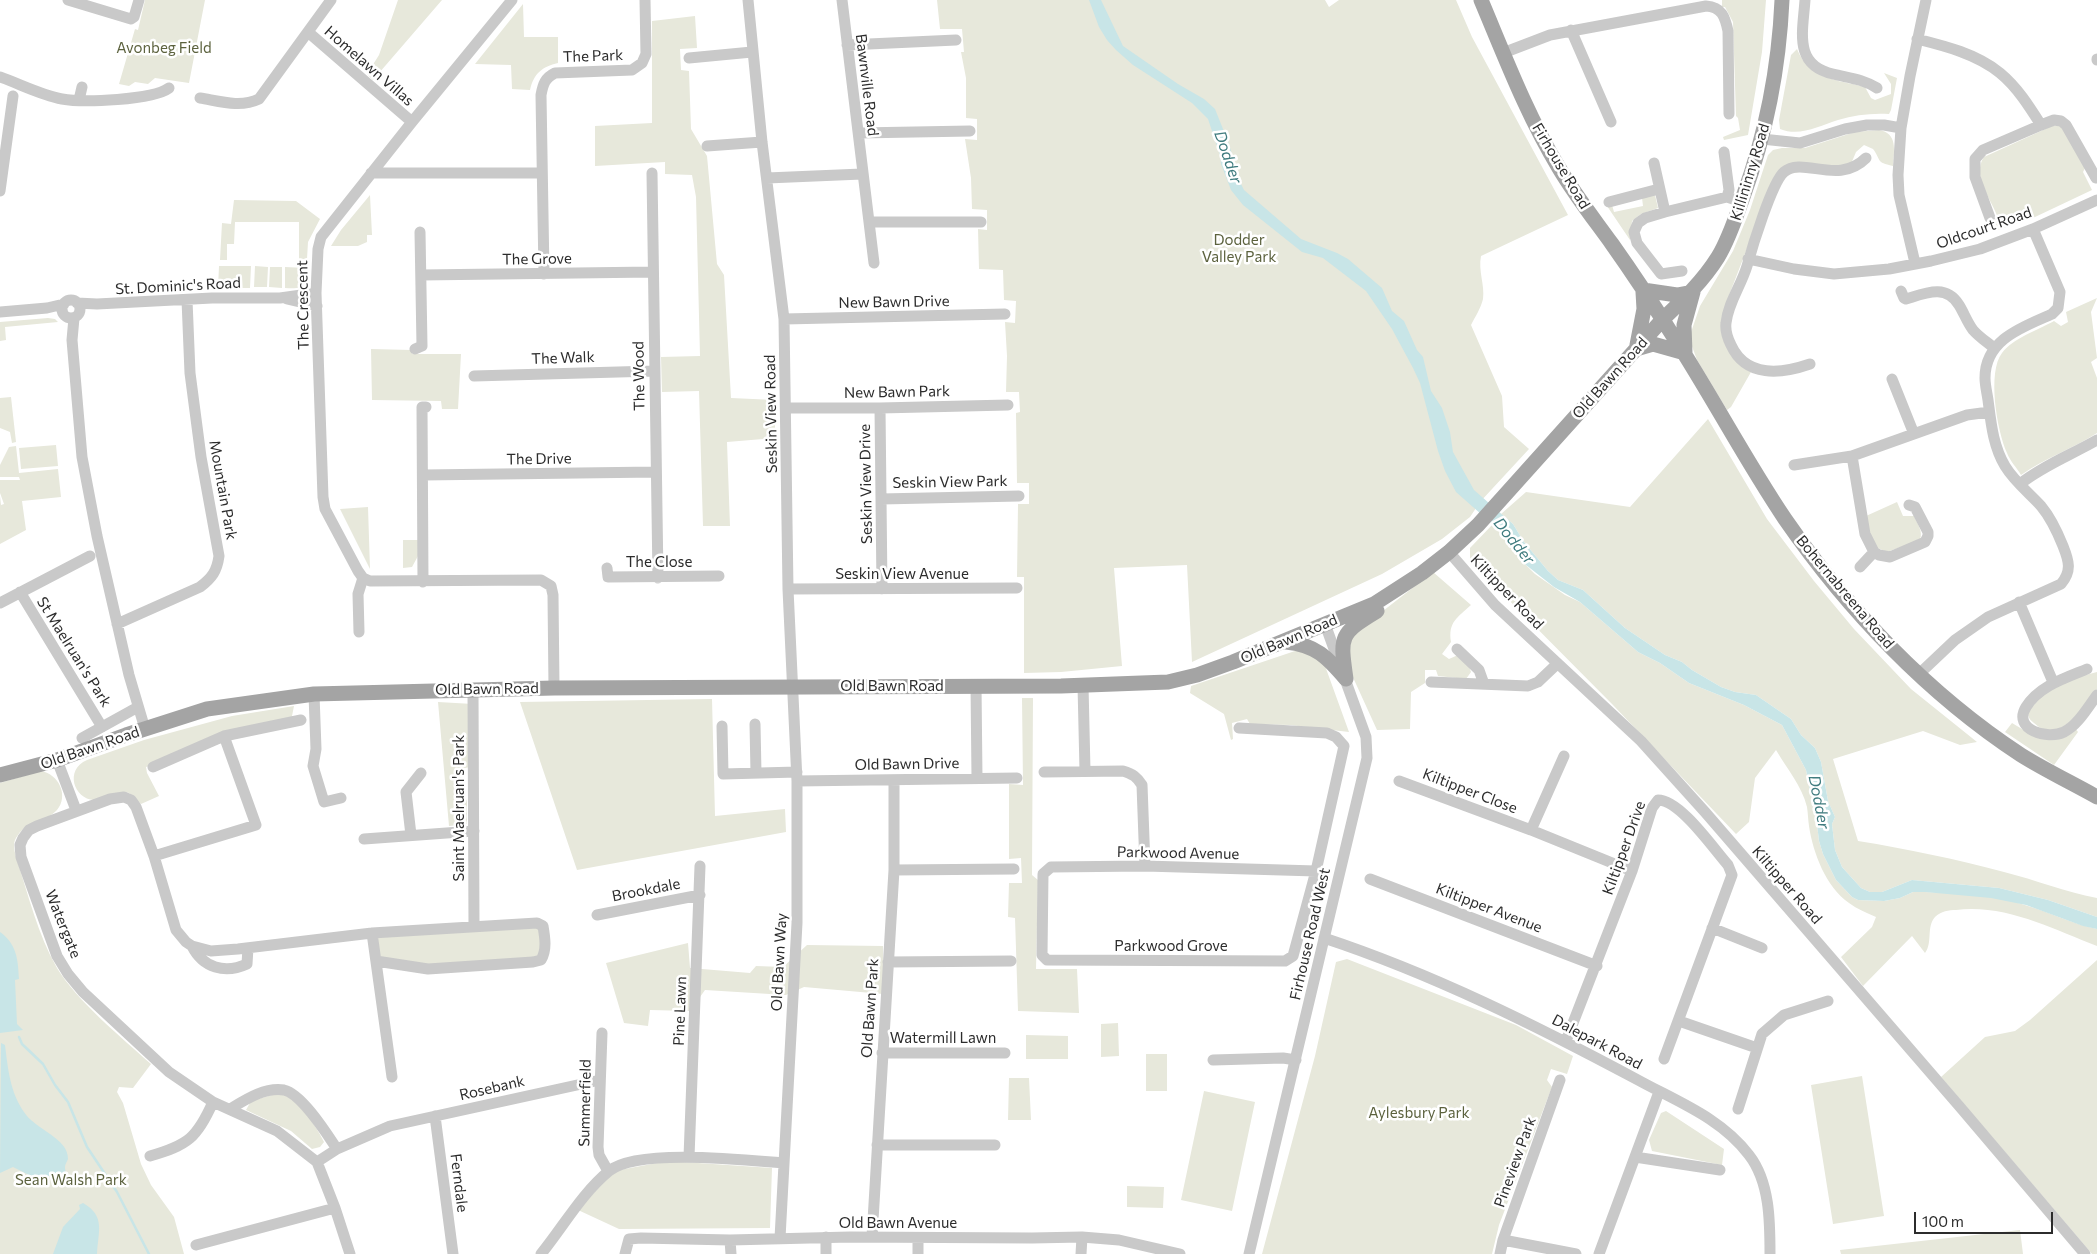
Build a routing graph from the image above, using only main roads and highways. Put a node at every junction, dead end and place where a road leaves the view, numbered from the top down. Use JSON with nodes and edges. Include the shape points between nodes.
{"nodes":[{"id":1,"x":1481,"y":0,"type":"edge"},
{"id":2,"x":1782,"y":0,"type":"edge"},
{"id":3,"x":1643,"y":290,"type":"junction"},
{"id":4,"x":1693,"y":292,"type":"junction"},
{"id":5,"x":1663,"y":319,"type":"junction"},
{"id":6,"x":1636,"y":349,"type":"junction"},
{"id":7,"x":1685,"y":353,"type":"junction"},
{"id":8,"x":1422,"y":573,"type":"junction"},
{"id":9,"x":1285,"y":642,"type":"junction"},
{"id":10,"x":0,"y":775,"type":"edge"},
{"id":11,"x":2097,"y":797,"type":"edge"}],
"edges":[{"from":1,"to":3,"type":"main road","name":"Firhouse Road","via":[[1537,128],[1558,167]]},
{"from":2,"to":4,"type":"main road","name":"Killininny Road","via":[[1777,64],[1762,139],[1731,231],[1719,255]]},
{"from":3,"to":4,"type":"main road","via":[[1677,295]]},
{"from":3,"to":5,"type":"main road","name":"Firhouse Road"},
{"from":3,"to":6,"type":"main road","via":[[1644,309]]},
{"from":4,"to":5,"type":"main road","name":"Killininny Road"},
{"from":4,"to":7,"type":"main road","via":[[1684,325]]},
{"from":5,"to":6,"type":"main road","name":"Old Bawn Road"},
{"from":5,"to":7,"type":"main road","name":"Bohernabreena Road"},
{"from":6,"to":7,"type":"main road","via":[[1653,344]]},
{"from":6,"to":8,"type":"main road","name":"Old Bawn Road","via":[[1478,524]]},
{"from":7,"to":11,"type":"main road","name":"Bohernabreena Road","via":[[1786,519],[1852,604],[1918,675],[1973,721],[2022,755]]},
{"from":8,"to":9,"type":"main road","name":"Old Bawn Road","via":[[1374,604]]},
{"from":8,"to":9,"type":"main road","via":[[1403,595],[1348,631],[1342,648],[1346,679],[1327,657],[1312,648]]},
{"from":9,"to":10,"type":"main road","name":"Old Bawn Road","via":[[1180,679],[1157,683],[554,688],[314,694],[207,709],[57,760]]}]}
